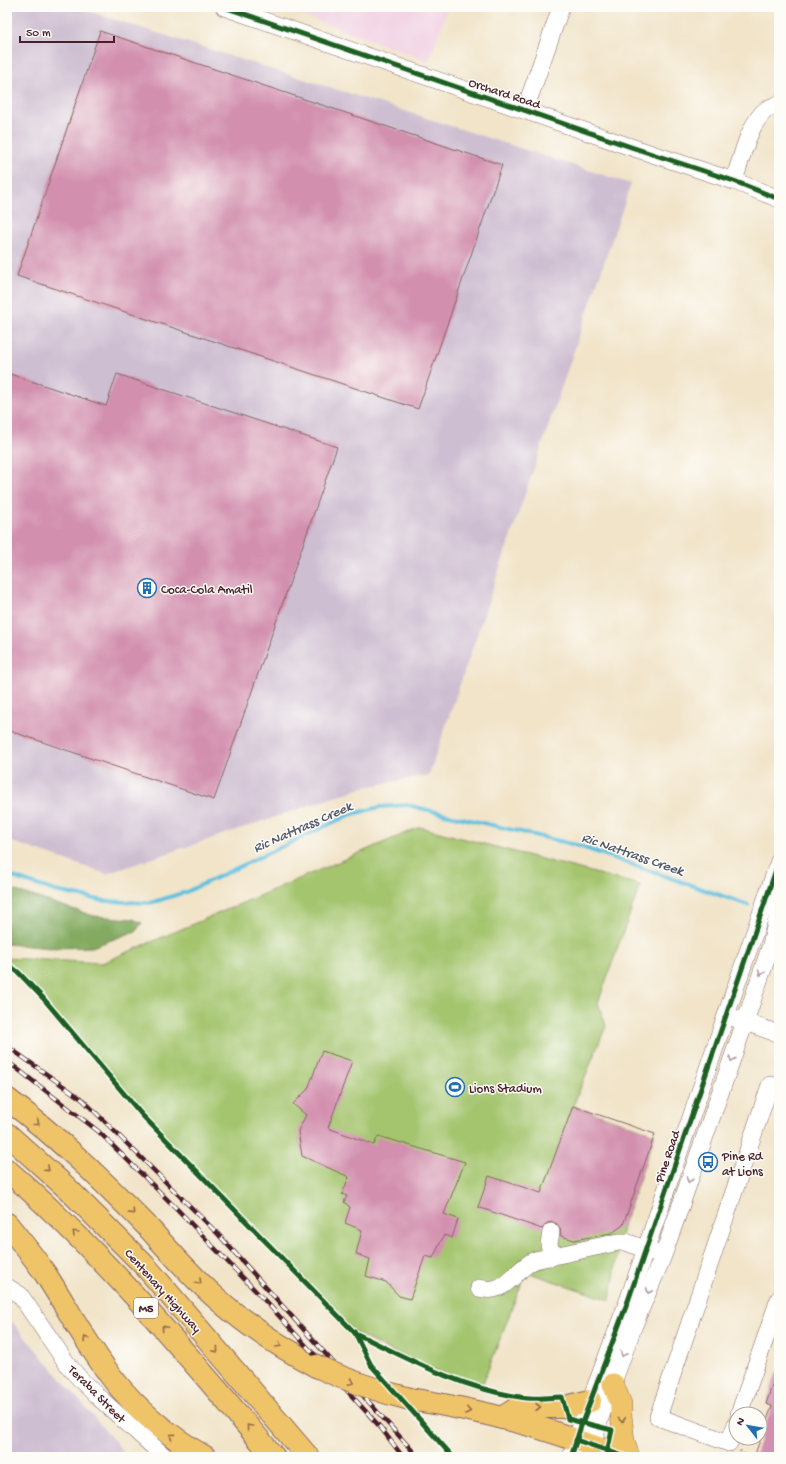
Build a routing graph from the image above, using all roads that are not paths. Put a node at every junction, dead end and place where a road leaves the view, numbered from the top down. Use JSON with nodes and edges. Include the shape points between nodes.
{"nodes":[{"id":1,"x":224,"y":7,"type":"edge"},
{"id":2,"x":561,"y":7,"type":"edge"},
{"id":3,"x":779,"y":104,"type":"edge"},
{"id":4,"x":525,"y":110,"type":"junction"},
{"id":5,"x":734,"y":181,"type":"junction"},
{"id":6,"x":779,"y":199,"type":"edge"},
{"id":7,"x":779,"y":861,"type":"edge"},
{"id":8,"x":779,"y":909,"type":"edge"},
{"id":9,"x":726,"y":1016,"type":"junction"},
{"id":10,"x":745,"y":1022,"type":"junction"},
{"id":11,"x":779,"y":1034,"type":"edge"},
{"id":12,"x":779,"y":1087,"type":"edge"},
{"id":13,"x":7,"y":1099,"type":"edge"},
{"id":14,"x":7,"y":1134,"type":"edge"},
{"id":15,"x":7,"y":1170,"type":"edge"},
{"id":16,"x":7,"y":1224,"type":"edge"},
{"id":17,"x":551,"y":1232,"type":"dead end"},
{"id":18,"x":645,"y":1250,"type":"junction"},
{"id":19,"x":662,"y":1256,"type":"junction"},
{"id":20,"x":552,"y":1257,"type":"junction"},
{"id":21,"x":7,"y":1288,"type":"edge"},
{"id":22,"x":479,"y":1288,"type":"dead end"},
{"id":23,"x":779,"y":1299,"type":"edge"},
{"id":24,"x":613,"y":1384,"type":"junction"},
{"id":25,"x":590,"y":1401,"type":"junction"},
{"id":26,"x":742,"y":1406,"type":"edge"},
{"id":27,"x":502,"y":1418,"type":"junction"},
{"id":28,"x":728,"y":1442,"type":"edge"},
{"id":29,"x":582,"y":1450,"type":"edge"},
{"id":30,"x":165,"y":1457,"type":"edge"},
{"id":31,"x":205,"y":1457,"type":"edge"},
{"id":32,"x":274,"y":1457,"type":"edge"},
{"id":33,"x":308,"y":1457,"type":"edge"},
{"id":34,"x":628,"y":1457,"type":"edge"}],
"edges":[{"from":1,"to":4,"type":"street","name":"Orchard Road"},
{"from":2,"to":4,"type":"street"},
{"from":3,"to":5,"type":"street","via":[[767,110],[758,119],[750,134]]},
{"from":4,"to":5,"type":"street","name":"Orchard Road"},
{"from":5,"to":6,"type":"street","name":"Orchard Road"},
{"from":7,"to":9,"type":"street","name":"Pine Road"},
{"from":8,"to":10,"type":"street","one_way":true,"via":[[771,945]]},
{"from":9,"to":10,"type":"street"},
{"from":9,"to":18,"type":"street","name":"Pine Road"},
{"from":10,"to":11,"type":"street"},
{"from":10,"to":19,"type":"street","one_way":true},
{"from":12,"to":28,"type":"street","via":[[770,1084],[658,1417]]},
{"from":13,"to":27,"type":"highway","one_way":true,"bridge":true,"via":[[80,1160],[225,1306],[270,1340],[316,1366],[362,1386]]},
{"from":14,"to":33,"type":"highway","name":"Centenary Highway","number":"M5","one_way":true,"via":[[67,1188],[146,1267]]},
{"from":32,"to":15,"type":"highway","name":"Centenary Highway","number":"M5","one_way":true,"via":[[194,1362],[120,1280],[53,1211]]},
{"from":31,"to":16,"type":"highway","one_way":true,"via":[[168,1433],[114,1380],[45,1273]]},
{"from":17,"to":20,"type":"street","via":[[549,1244]]},
{"from":18,"to":19,"type":"street"},
{"from":18,"to":20,"type":"street","via":[[626,1242],[619,1242]]},
{"from":18,"to":25,"type":"street","name":"Pine Road"},
{"from":19,"to":24,"type":"street","one_way":true},
{"from":20,"to":22,"type":"street","via":[[527,1264],[503,1286],[487,1290]]},
{"from":21,"to":30,"type":"street","name":"Teraba Street","via":[[20,1295],[80,1379]]},
{"from":23,"to":26,"type":"street"},
{"from":24,"to":29,"type":"street"},
{"from":24,"to":34,"type":"main road","one_way":true,"via":[[622,1404],[621,1416]]},
{"from":27,"to":25,"type":"highway","one_way":true,"via":[[519,1407],[566,1407]]},
{"from":25,"to":29,"type":"street","name":"Pine Road"},
{"from":27,"to":29,"type":"highway","via":[[556,1433]]},
{"from":29,"to":34,"type":"main road"}]}
